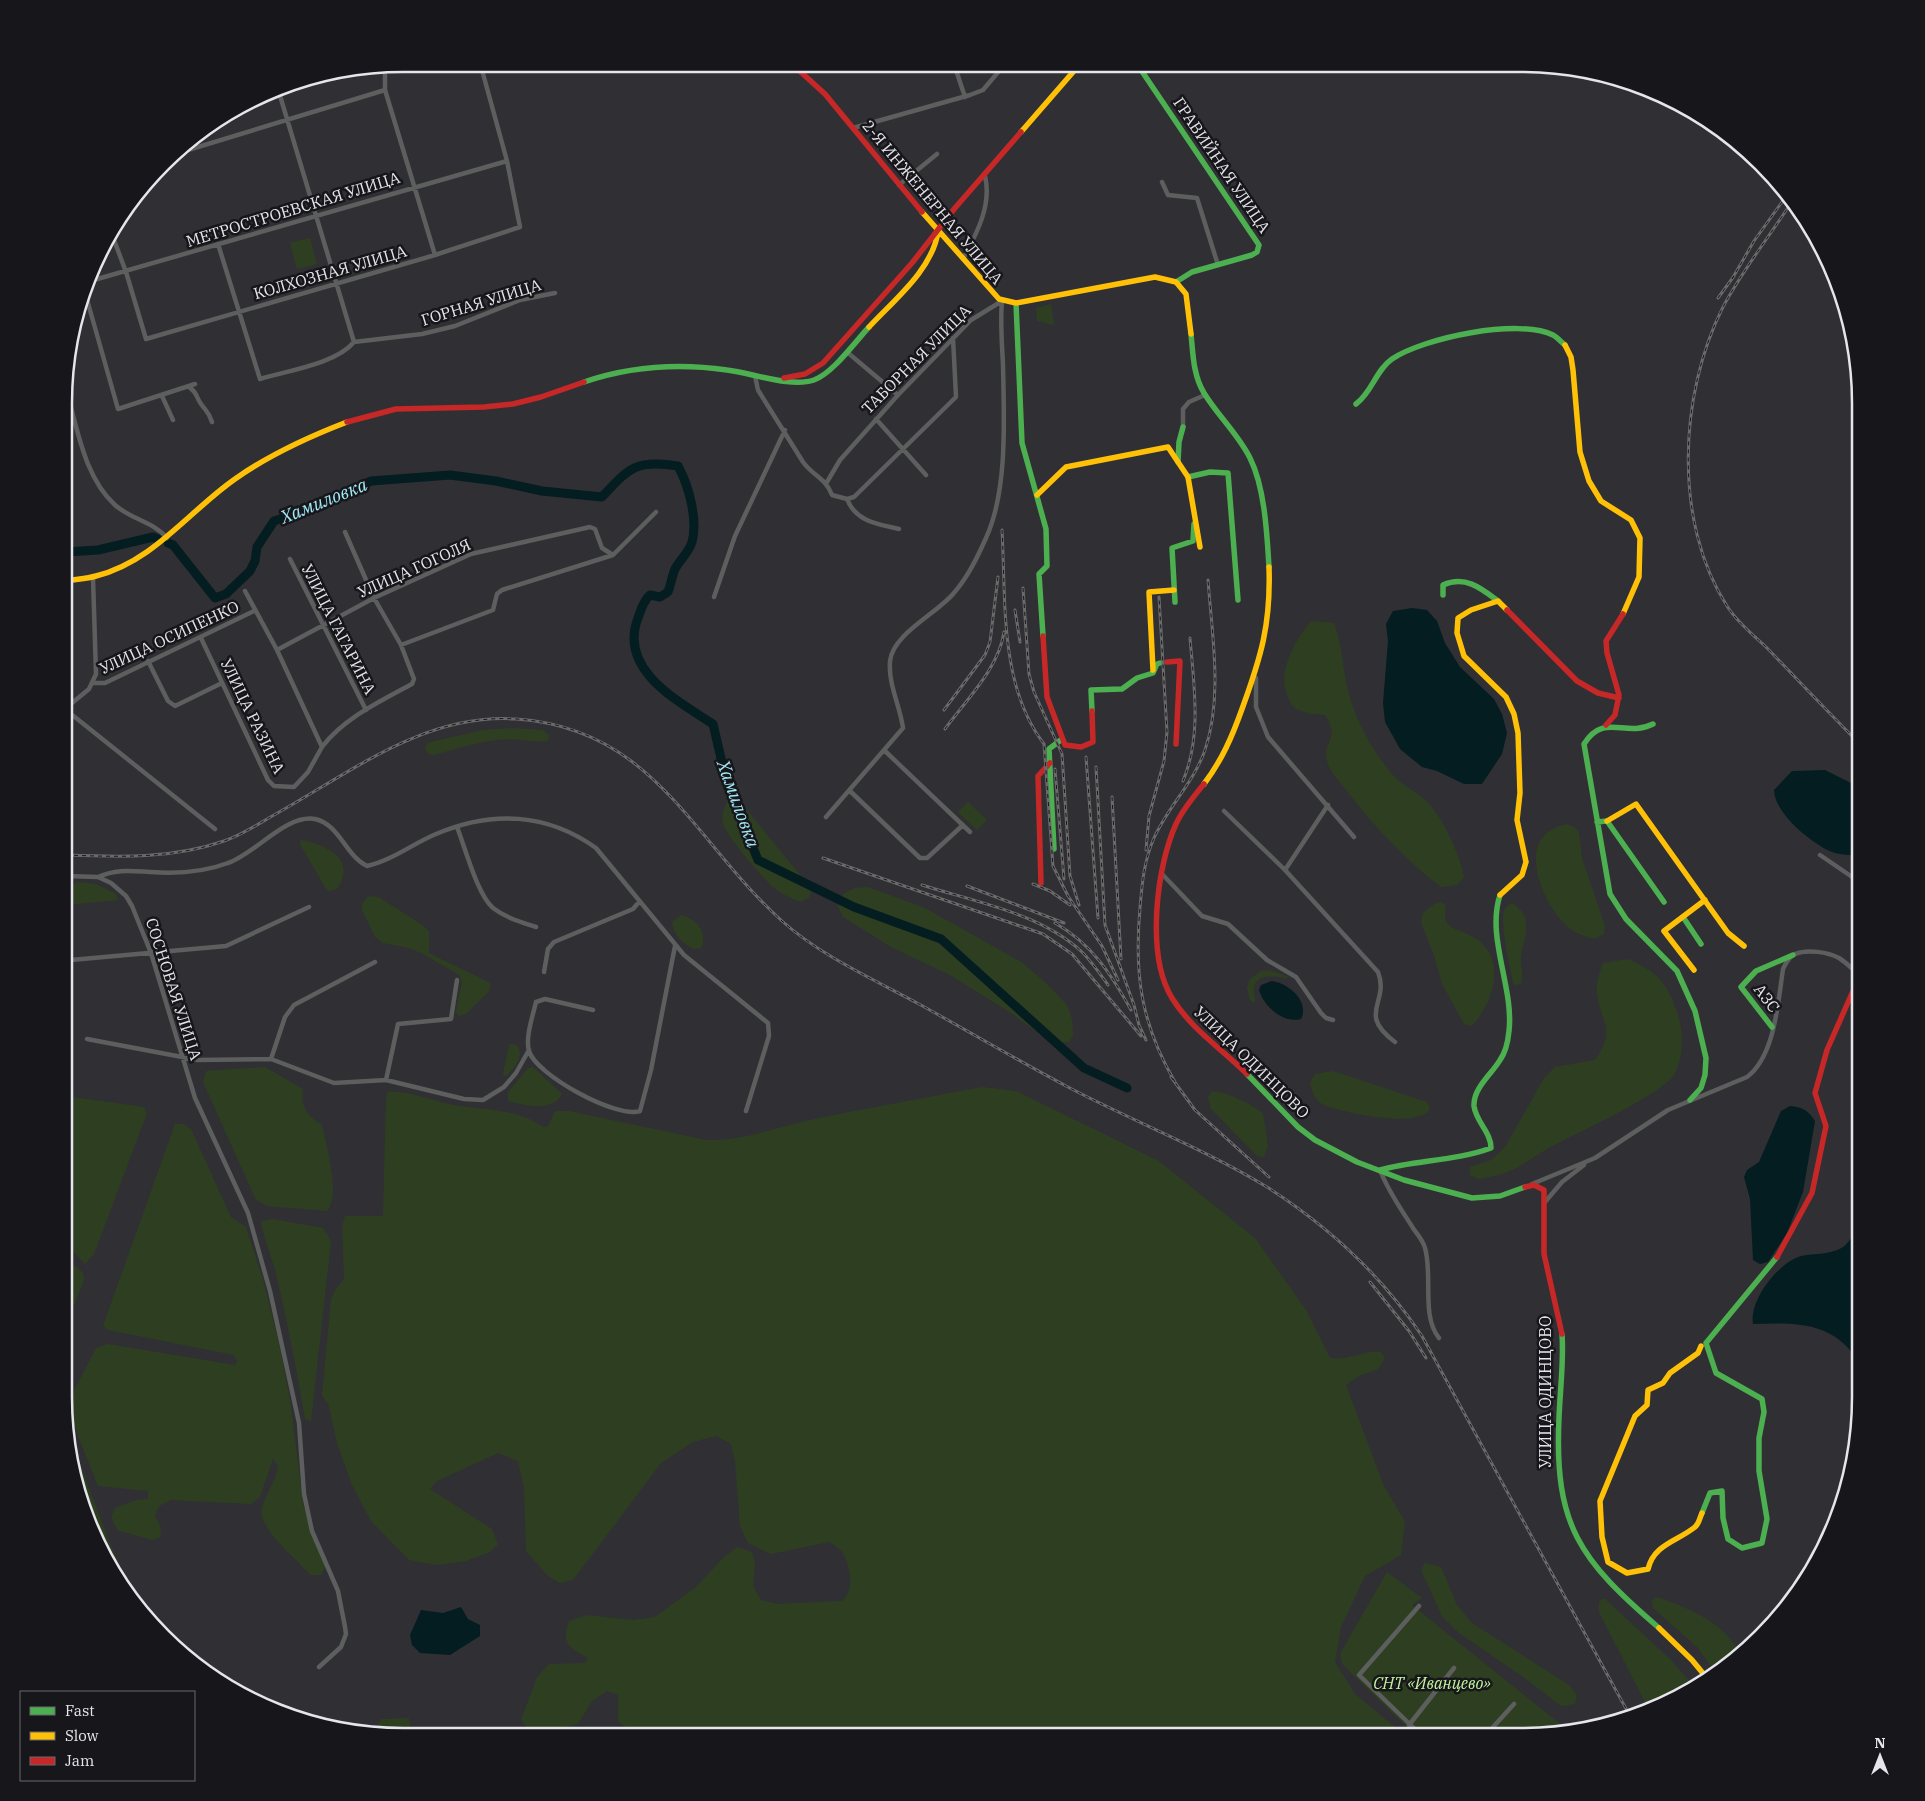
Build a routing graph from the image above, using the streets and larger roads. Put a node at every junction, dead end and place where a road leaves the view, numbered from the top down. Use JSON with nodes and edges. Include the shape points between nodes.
{"nodes":[{"id":1,"x":483,"y":72,"type":"edge"},
{"id":2,"x":803,"y":72,"type":"edge"},
{"id":3,"x":957,"y":72,"type":"edge"},
{"id":4,"x":998,"y":72,"type":"edge"},
{"id":5,"x":1073,"y":72,"type":"edge"},
{"id":6,"x":1142,"y":72,"type":"edge"},
{"id":7,"x":385,"y":73,"type":"edge"},
{"id":8,"x":385,"y":90,"type":"junction"},
{"id":9,"x":280,"y":97,"type":"edge"},
{"id":10,"x":965,"y":97,"type":"junction"},
{"id":11,"x":288,"y":121,"type":"junction"},
{"id":12,"x":853,"y":128,"type":"junction"},
{"id":13,"x":192,"y":149,"type":"edge"},
{"id":14,"x":937,"y":154,"type":"dead end"},
{"id":15,"x":506,"y":161,"type":"junction"},
{"id":16,"x":985,"y":176,"type":"junction"},
{"id":17,"x":1162,"y":182,"type":"dead end"},
{"id":18,"x":899,"y":185,"type":"junction"},
{"id":19,"x":414,"y":186,"type":"junction"},
{"id":20,"x":317,"y":217,"type":"junction"},
{"id":21,"x":938,"y":232,"type":"junction"},
{"id":22,"x":115,"y":242,"type":"edge"},
{"id":23,"x":218,"y":244,"type":"junction"},
{"id":24,"x":435,"y":255,"type":"junction"},
{"id":25,"x":963,"y":259,"type":"junction"},
{"id":26,"x":1218,"y":265,"type":"junction"},
{"id":27,"x":126,"y":272,"type":"junction"},
{"id":28,"x":97,"y":279,"type":"edge"},
{"id":29,"x":335,"y":282,"type":"junction"},
{"id":30,"x":1176,"y":282,"type":"junction"},
{"id":31,"x":555,"y":293,"type":"dead end"},
{"id":32,"x":1002,"y":301,"type":"junction"},
{"id":33,"x":1016,"y":303,"type":"junction"},
{"id":34,"x":88,"y":304,"type":"edge"},
{"id":35,"x":239,"y":313,"type":"junction"},
{"id":36,"x":953,"y":338,"type":"junction"},
{"id":37,"x":354,"y":342,"type":"junction"},
{"id":38,"x":847,"y":352,"type":"junction"},
{"id":39,"x":755,"y":376,"type":"junction"},
{"id":40,"x":775,"y":378,"type":"junction"},
{"id":41,"x":195,"y":384,"type":"dead end"},
{"id":42,"x":189,"y":387,"type":"junction"},
{"id":43,"x":898,"y":395,"type":"junction"},
{"id":44,"x":1206,"y":395,"type":"junction"},
{"id":45,"x":162,"y":396,"type":"junction"},
{"id":46,"x":1356,"y":404,"type":"dead end"},
{"id":47,"x":72,"y":409,"type":"edge"},
{"id":48,"x":876,"y":419,"type":"junction"},
{"id":49,"x":173,"y":420,"type":"dead end"},
{"id":50,"x":212,"y":422,"type":"dead end"},
{"id":51,"x":1183,"y":427,"type":"joint"},
{"id":52,"x":785,"y":430,"type":"junction"},
{"id":53,"x":904,"y":449,"type":"junction"},
{"id":54,"x":1178,"y":463,"type":"junction"},
{"id":55,"x":926,"y":475,"type":"dead end"},
{"id":56,"x":1188,"y":476,"type":"junction"},
{"id":57,"x":827,"y":482,"type":"junction"},
{"id":58,"x":1037,"y":495,"type":"junction"},
{"id":59,"x":847,"y":499,"type":"junction"},
{"id":60,"x":656,"y":512,"type":"dead end"},
{"id":61,"x":1194,"y":512,"type":"junction"},
{"id":62,"x":899,"y":529,"type":"dead end"},
{"id":63,"x":345,"y":532,"type":"dead end"},
{"id":64,"x":167,"y":538,"type":"junction"},
{"id":65,"x":1200,"y":547,"type":"dead end"},
{"id":66,"x":613,"y":555,"type":"junction"},
{"id":67,"x":290,"y":559,"type":"dead end"},
{"id":68,"x":93,"y":578,"type":"junction"},
{"id":69,"x":72,"y":580,"type":"edge"},
{"id":70,"x":1174,"y":590,"type":"junction"},
{"id":71,"x":245,"y":591,"type":"dead end"},
{"id":72,"x":1443,"y":595,"type":"dead end"},
{"id":73,"x":714,"y":597,"type":"dead end"},
{"id":74,"x":374,"y":598,"type":"junction"},
{"id":75,"x":1238,"y":600,"type":"dead end"},
{"id":76,"x":1498,"y":601,"type":"junction"},
{"id":77,"x":1175,"y":602,"type":"dead end"},
{"id":78,"x":254,"y":611,"type":"junction"},
{"id":79,"x":323,"y":624,"type":"junction"},
{"id":80,"x":201,"y":638,"type":"junction"},
{"id":81,"x":401,"y":645,"type":"junction"},
{"id":82,"x":277,"y":650,"type":"junction"},
{"id":83,"x":148,"y":661,"type":"junction"},
{"id":84,"x":1153,"y":674,"type":"junction"},
{"id":85,"x":1256,"y":674,"type":"junction"},
{"id":86,"x":94,"y":683,"type":"junction"},
{"id":87,"x":222,"y":683,"type":"junction"},
{"id":88,"x":1619,"y":698,"type":"junction"},
{"id":89,"x":72,"y":703,"type":"edge"},
{"id":90,"x":366,"y":710,"type":"junction"},
{"id":91,"x":72,"y":714,"type":"edge"},
{"id":92,"x":1653,"y":724,"type":"dead end"},
{"id":93,"x":1606,"y":725,"type":"junction"},
{"id":94,"x":1059,"y":742,"type":"junction"},
{"id":95,"x":1176,"y":744,"type":"dead end"},
{"id":96,"x":322,"y":747,"type":"junction"},
{"id":97,"x":885,"y":751,"type":"junction"},
{"id":98,"x":1050,"y":764,"type":"junction"},
{"id":99,"x":850,"y":791,"type":"junction"},
{"id":100,"x":1328,"y":805,"type":"junction"},
{"id":101,"x":1224,"y":811,"type":"dead end"},
{"id":102,"x":826,"y":817,"type":"dead end"},
{"id":103,"x":1607,"y":821,"type":"junction"},
{"id":104,"x":1597,"y":822,"type":"junction"},
{"id":105,"x":963,"y":825,"type":"junction"},
{"id":106,"x":457,"y":827,"type":"junction"},
{"id":107,"x":214,"y":830,"type":"dead end"},
{"id":108,"x":970,"y":832,"type":"dead end"},
{"id":109,"x":1354,"y":837,"type":"dead end"},
{"id":110,"x":1054,"y":849,"type":"dead end"},
{"id":111,"x":1820,"y":854,"type":"dead end"},
{"id":112,"x":1285,"y":870,"type":"junction"},
{"id":113,"x":1163,"y":875,"type":"junction"},
{"id":114,"x":72,"y":876,"type":"edge"},
{"id":115,"x":98,"y":877,"type":"junction"},
{"id":116,"x":1852,"y":877,"type":"edge"},
{"id":117,"x":1041,"y":883,"type":"dead end"},
{"id":118,"x":1705,"y":900,"type":"junction"},
{"id":119,"x":639,"y":902,"type":"junction"},
{"id":120,"x":1664,"y":902,"type":"dead end"},
{"id":121,"x":309,"y":907,"type":"dead end"},
{"id":122,"x":1683,"y":917,"type":"junction"},
{"id":123,"x":536,"y":926,"type":"dead end"},
{"id":124,"x":1701,"y":944,"type":"dead end"},
{"id":125,"x":675,"y":946,"type":"junction"},
{"id":126,"x":1744,"y":946,"type":"dead end"},
{"id":127,"x":151,"y":953,"type":"junction"},
{"id":128,"x":1793,"y":955,"type":"junction"},
{"id":129,"x":72,"y":960,"type":"edge"},
{"id":130,"x":375,"y":962,"type":"dead end"},
{"id":131,"x":1852,"y":969,"type":"edge"},
{"id":132,"x":1694,"y":970,"type":"dead end"},
{"id":133,"x":544,"y":972,"type":"dead end"},
{"id":134,"x":457,"y":980,"type":"dead end"},
{"id":135,"x":1852,"y":993,"type":"edge"},
{"id":136,"x":593,"y":1010,"type":"dead end"},
{"id":137,"x":1333,"y":1020,"type":"dead end"},
{"id":138,"x":1772,"y":1028,"type":"junction"},
{"id":139,"x":87,"y":1039,"type":"dead end"},
{"id":140,"x":1395,"y":1042,"type":"dead end"},
{"id":141,"x":529,"y":1050,"type":"junction"},
{"id":142,"x":182,"y":1057,"type":"junction"},
{"id":143,"x":271,"y":1059,"type":"junction"},
{"id":144,"x":386,"y":1080,"type":"junction"},
{"id":145,"x":1690,"y":1100,"type":"junction"},
{"id":146,"x":746,"y":1112,"type":"dead end"},
{"id":147,"x":1595,"y":1158,"type":"junction"},
{"id":148,"x":1380,"y":1170,"type":"junction"},
{"id":149,"x":1532,"y":1184,"type":"junction"},
{"id":150,"x":1545,"y":1202,"type":"junction"},
{"id":151,"x":1439,"y":1338,"type":"dead end"},
{"id":152,"x":1701,"y":1346,"type":"dead end"},
{"id":153,"x":1420,"y":1606,"type":"dead end"},
{"id":154,"x":319,"y":1668,"type":"dead end"},
{"id":155,"x":1454,"y":1668,"type":"dead end"},
{"id":156,"x":1703,"y":1674,"type":"edge"},
{"id":157,"x":1514,"y":1704,"type":"dead end"},
{"id":158,"x":1409,"y":1725,"type":"junction"},
{"id":159,"x":1412,"y":1728,"type":"edge"},
{"id":160,"x":1492,"y":1728,"type":"edge"}],
"edges":[{"from":1,"to":15,"type":"street"},
{"from":2,"to":12,"type":"street","name":"2-Я ИНЖЕНЕРНАЯ УЛИЦА"},
{"from":3,"to":10,"type":"street"},
{"from":4,"to":10,"type":"street","via":[[983,90]]},
{"from":5,"to":16,"type":"street"},
{"from":6,"to":26,"type":"street","name":"ГРАВИЙНАЯ УЛИЦА","via":[[1256,240],[1259,248],[1252,255]]},
{"from":7,"to":8,"type":"street"},
{"from":8,"to":11,"type":"street"},
{"from":8,"to":19,"type":"street"},
{"from":9,"to":11,"type":"street"},
{"from":10,"to":12,"type":"street"},
{"from":11,"to":13,"type":"street"},
{"from":11,"to":20,"type":"street"},
{"from":12,"to":18,"type":"street","name":"2-Я ИНЖЕНЕРНАЯ УЛИЦА"},
{"from":14,"to":18,"type":"street"},
{"from":15,"to":19,"type":"street","name":"МЕТРОСТРОЕВСКАЯ УЛИЦА"},
{"from":15,"to":24,"type":"street","name":"КОЛХОЗНАЯ УЛИЦА","via":[[520,227]]},
{"from":16,"to":21,"type":"street"},
{"from":16,"to":25,"type":"street","via":[[988,188],[984,211]]},
{"from":17,"to":26,"type":"street","via":[[1168,195],[1197,198]]},
{"from":18,"to":21,"type":"street","name":"2-Я ИНЖЕНЕРНАЯ УЛИЦА"},
{"from":19,"to":20,"type":"street","name":"МЕТРОСТРОЕВСКАЯ УЛИЦА"},
{"from":19,"to":24,"type":"street"},
{"from":20,"to":23,"type":"street","name":"МЕТРОСТРОЕВСКАЯ УЛИЦА"},
{"from":20,"to":29,"type":"street"},
{"from":21,"to":25,"type":"street","name":"2-Я ИНЖЕНЕРНАЯ УЛИЦА"},
{"from":21,"to":38,"type":"street","via":[[936,245],[926,263]]},
{"from":21,"to":40,"type":"street","via":[[823,363],[802,376]]},
{"from":22,"to":27,"type":"street"},
{"from":23,"to":27,"type":"street","name":"МЕТРОСТРОЕВСКАЯ УЛИЦА"},
{"from":23,"to":35,"type":"street"},
{"from":24,"to":29,"type":"street","name":"КОЛХОЗНАЯ УЛИЦА"},
{"from":25,"to":32,"type":"street","name":"2-Я ИНЖЕНЕРНАЯ УЛИЦА"},
{"from":26,"to":30,"type":"street","via":[[1192,272]]},
{"from":27,"to":28,"type":"street","name":"МЕТРОСТРОЕВСКАЯ УЛИЦА"},
{"from":27,"to":35,"type":"street","name":"КОЛХОЗНАЯ УЛИЦА","via":[[146,339]]},
{"from":29,"to":35,"type":"street","name":"КОЛХОЗНАЯ УЛИЦА"},
{"from":29,"to":37,"type":"street"},
{"from":30,"to":33,"type":"street","via":[[1164,278],[1143,278]]},
{"from":30,"to":44,"type":"street","name":"УЛИЦА ОДИНЦОВО","via":[[1186,294],[1195,371]]},
{"from":31,"to":37,"type":"street","name":"ГОРНАЯ УЛИЦА","via":[[520,300],[455,326],[422,334]]},
{"from":32,"to":33,"type":"street"},
{"from":32,"to":36,"type":"street","name":"ТАБОРНАЯ УЛИЦА","via":[[971,320]]},
{"from":32,"to":97,"type":"street","name":"2-Я ИНЖЕНЕРНАЯ УЛИЦА","via":[[1004,410],[1000,483],[994,519],[962,583],[893,648],[891,676],[903,728]]},
{"from":33,"to":58,"type":"street","via":[[1022,443]]},
{"from":34,"to":45,"type":"street","via":[[118,409]]},
{"from":35,"to":37,"type":"street","via":[[260,379],[327,360]]},
{"from":36,"to":43,"type":"street","name":"ТАБОРНАЯ УЛИЦА"},
{"from":36,"to":53,"type":"street","via":[[956,397]]},
{"from":38,"to":40,"type":"street","via":[[816,379],[801,382]]},
{"from":38,"to":43,"type":"street"},
{"from":39,"to":40,"type":"street"},
{"from":39,"to":52,"type":"street","via":[[758,390]]},
{"from":39,"to":64,"type":"street","via":[[699,367],[638,368],[602,376],[550,396],[516,404],[404,409],[373,414],[258,463],[238,476]]},
{"from":41,"to":42,"type":"street"},
{"from":42,"to":45,"type":"street"},
{"from":42,"to":50,"type":"street","via":[[196,391]]},
{"from":43,"to":48,"type":"street","name":"ТАБОРНАЯ УЛИЦА"},
{"from":44,"to":51,"type":"street","via":[[1189,402],[1183,409]]},
{"from":44,"to":85,"type":"street","name":"УЛИЦА ОДИНЦОВО","via":[[1248,454],[1255,469],[1262,506],[1268,542],[1266,619],[1263,650]]},
{"from":45,"to":49,"type":"street"},
{"from":46,"to":88,"type":"street","via":[[1366,398],[1389,362],[1435,341],[1509,327],[1545,332],[1562,340],[1572,366],[1580,457],[1589,481],[1605,505],[1630,518],[1641,542],[1639,583],[1628,608],[1606,641]]},
{"from":47,"to":64,"type":"street","via":[[92,475],[101,490],[116,507]]},
{"from":48,"to":53,"type":"street"},
{"from":48,"to":57,"type":"street","name":"ТАБОРНАЯ УЛИЦА","via":[[840,460]]},
{"from":51,"to":54,"type":"street"},
{"from":52,"to":57,"type":"street","via":[[809,470]]},
{"from":52,"to":73,"type":"street","via":[[735,536]]},
{"from":53,"to":55,"type":"street"},
{"from":53,"to":59,"type":"street","via":[[854,497]]},
{"from":54,"to":56,"type":"street"},
{"from":54,"to":58,"type":"street","via":[[1168,447],[1094,460],[1066,467]]},
{"from":56,"to":61,"type":"street"},
{"from":56,"to":75,"type":"street","via":[[1228,473]]},
{"from":57,"to":59,"type":"street","via":[[832,496]]},
{"from":58,"to":94,"type":"street","via":[[1046,529],[1047,566],[1039,574],[1047,697]]},
{"from":59,"to":62,"type":"street","via":[[857,515]]},
{"from":60,"to":66,"type":"street"},
{"from":61,"to":65,"type":"street"},
{"from":61,"to":70,"type":"street","via":[[1193,541],[1172,548]]},
{"from":63,"to":74,"type":"street"},
{"from":64,"to":68,"type":"street","via":[[126,565]]},
{"from":66,"to":74,"type":"street","name":"УЛИЦА ГОГОЛЯ","via":[[602,548],[595,529],[590,526],[471,554]]},
{"from":66,"to":81,"type":"street","via":[[502,590],[497,594],[493,610]]},
{"from":67,"to":79,"type":"street","name":"УЛИЦА ГАГАРИНА"},
{"from":68,"to":69,"type":"street"},
{"from":68,"to":86,"type":"street"},
{"from":70,"to":77,"type":"street"},
{"from":70,"to":84,"type":"street","via":[[1149,592]]},
{"from":71,"to":78,"type":"street"},
{"from":72,"to":76,"type":"street","via":[[1443,585],[1462,580],[1482,588]]},
{"from":74,"to":79,"type":"street","name":"УЛИЦА ГОГОЛЯ"},
{"from":74,"to":81,"type":"street"},
{"from":76,"to":88,"type":"street","via":[[1576,681],[1598,693]]},
{"from":76,"to":148,"type":"street","via":[[1461,614],[1456,625],[1460,648],[1470,665],[1505,696],[1518,733],[1520,796],[1517,823],[1526,864],[1521,875],[1502,890],[1497,914],[1510,1029],[1500,1062],[1475,1099],[1477,1116],[1492,1144],[1487,1151]]},
{"from":78,"to":80,"type":"street","name":"УЛИЦА ОСИПЕНКО"},
{"from":78,"to":82,"type":"street"},
{"from":79,"to":82,"type":"street","name":"УЛИЦА ГОГОЛЯ"},
{"from":79,"to":90,"type":"street","name":"УЛИЦА ГАГАРИНА"},
{"from":80,"to":83,"type":"street","name":"УЛИЦА ОСИПЕНКО"},
{"from":80,"to":87,"type":"street","name":"УЛИЦА РАЗИНА"},
{"from":81,"to":90,"type":"street","via":[[414,679],[412,684]]},
{"from":82,"to":96,"type":"street"},
{"from":83,"to":86,"type":"street","name":"УЛИЦА ОСИПЕНКО","via":[[105,683]]},
{"from":83,"to":87,"type":"street","via":[[168,701],[174,706]]},
{"from":84,"to":94,"type":"street","via":[[1137,678],[1122,689],[1091,690],[1093,742],[1081,748]]},
{"from":84,"to":95,"type":"street","via":[[1157,664],[1180,661]]},
{"from":85,"to":100,"type":"street","via":[[1256,707],[1268,738]]},
{"from":85,"to":113,"type":"street","name":"УЛИЦА ОДИНЦОВО","via":[[1226,753],[1177,823]]},
{"from":86,"to":89,"type":"street"},
{"from":87,"to":96,"type":"street","name":"УЛИЦА РАЗИНА","via":[[268,780],[274,786],[294,787],[308,772]]},
{"from":88,"to":93,"type":"street","via":[[1620,706],[1615,717]]},
{"from":90,"to":96,"type":"street"},
{"from":91,"to":107,"type":"street"},
{"from":92,"to":93,"type":"street","via":[[1639,731]]},
{"from":93,"to":104,"type":"street","name":"УЛИЦА ОДИНЦОВО","via":[[1589,734],[1584,744]]},
{"from":94,"to":98,"type":"street","via":[[1050,749]]},
{"from":97,"to":99,"type":"street"},
{"from":97,"to":105,"type":"street"},
{"from":98,"to":110,"type":"street"},
{"from":98,"to":117,"type":"street","via":[[1038,776]]},
{"from":99,"to":102,"type":"street"},
{"from":99,"to":105,"type":"street","via":[[920,858],[927,858]]},
{"from":100,"to":109,"type":"street"},
{"from":100,"to":112,"type":"street"},
{"from":101,"to":112,"type":"street"},
{"from":103,"to":104,"type":"street"},
{"from":103,"to":118,"type":"street","via":[[1636,804]]},
{"from":103,"to":120,"type":"street"},
{"from":104,"to":145,"type":"street","name":"УЛИЦА ОДИНЦОВО","via":[[1610,894],[1616,906],[1676,971],[1695,1011],[1706,1058],[1706,1075],[1701,1088]]},
{"from":105,"to":108,"type":"street"},
{"from":106,"to":115,"type":"street","via":[[367,866],[331,827],[315,820],[299,820],[229,863],[186,872],[117,870]]},
{"from":106,"to":119,"type":"street","via":[[515,818],[532,818],[556,826],[596,848]]},
{"from":106,"to":123,"type":"street","via":[[476,878],[492,907],[510,918]]},
{"from":111,"to":116,"type":"street"},
{"from":112,"to":140,"type":"street","via":[[1378,972],[1382,984],[1376,1020]]},
{"from":113,"to":137,"type":"street","via":[[1202,916],[1228,924],[1266,960],[1290,973],[1321,1013]]},
{"from":113,"to":148,"type":"street","name":"УЛИЦА ОДИНЦОВО","via":[[1157,918],[1157,954],[1165,984],[1182,1014],[1298,1127],[1340,1155]]},
{"from":114,"to":115,"type":"street","name":"СОСНОВАЯ УЛИЦА"},
{"from":115,"to":127,"type":"street","name":"СОСНОВАЯ УЛИЦА","via":[[126,896]]},
{"from":118,"to":122,"type":"street"},
{"from":118,"to":126,"type":"street","via":[[1728,933]]},
{"from":119,"to":125,"type":"street"},
{"from":119,"to":133,"type":"street","via":[[633,909],[554,942],[548,949]]},
{"from":121,"to":127,"type":"street","via":[[226,946]]},
{"from":122,"to":124,"type":"street"},
{"from":122,"to":132,"type":"street","via":[[1664,930]]},
{"from":125,"to":141,"type":"street","via":[[640,1111],[621,1111],[580,1094],[550,1074]]},
{"from":125,"to":146,"type":"street","via":[[700,970],[768,1023],[769,1036]]},
{"from":127,"to":129,"type":"street"},
{"from":127,"to":142,"type":"street","name":"СОСНОВАЯ УЛИЦА"},
{"from":128,"to":131,"type":"street","via":[[1826,954],[1839,958]]},
{"from":128,"to":138,"type":"street","name":"УЛИЦА ОДИНЦОВО","via":[[1783,969]]},
{"from":128,"to":138,"type":"street","name":"АЗС","via":[[1745,978],[1742,987]]},
{"from":130,"to":143,"type":"street","via":[[294,1005],[285,1016]]},
{"from":134,"to":144,"type":"street","via":[[451,1019],[398,1024]]},
{"from":135,"to":152,"type":"street","via":[[1827,1050],[1815,1093],[1826,1126],[1812,1193],[1776,1259],[1706,1343],[1716,1373],[1762,1399],[1765,1408],[1759,1443],[1760,1487],[1768,1516],[1762,1543],[1742,1548],[1728,1539],[1722,1491],[1718,1490],[1710,1493],[1697,1526],[1669,1540],[1648,1563],[1648,1569],[1627,1573],[1608,1562],[1602,1537],[1600,1501],[1635,1416],[1647,1405],[1648,1390],[1663,1383],[1670,1373],[1698,1353]]},
{"from":136,"to":141,"type":"street","via":[[540,1000],[536,1002]]},
{"from":138,"to":145,"type":"street","name":"УЛИЦА ОДИНЦОВО","via":[[1764,1059],[1757,1070]]},
{"from":139,"to":142,"type":"street"},
{"from":141,"to":144,"type":"street","via":[[504,1087],[483,1100],[464,1099]]},
{"from":142,"to":143,"type":"street","via":[[198,1060]]},
{"from":142,"to":154,"type":"street","name":"СОСНОВАЯ УЛИЦА","via":[[195,1098],[248,1213],[264,1266],[299,1423],[304,1494],[312,1531],[338,1591],[345,1640]]},
{"from":143,"to":144,"type":"street","via":[[334,1083]]},
{"from":145,"to":147,"type":"street","name":"УЛИЦА ОДИНЦОВО","via":[[1645,1123]]},
{"from":147,"to":149,"type":"street","name":"УЛИЦА ОДИНЦОВО"},
{"from":147,"to":150,"type":"street","via":[[1562,1182]]},
{"from":148,"to":149,"type":"street","name":"УЛИЦА ОДИНЦОВО","via":[[1472,1198],[1503,1196]]},
{"from":148,"to":151,"type":"street","via":[[1387,1187],[1424,1243],[1430,1320],[1432,1330]]},
{"from":149,"to":150,"type":"street","via":[[1544,1190]]},
{"from":150,"to":156,"type":"street","name":"УЛИЦА ОДИНЦОВО","via":[[1544,1256],[1562,1335],[1558,1468],[1572,1524],[1590,1561]]},
{"from":153,"to":158,"type":"street","via":[[1359,1675]]},
{"from":155,"to":158,"type":"street"},
{"from":157,"to":160,"type":"street"},
{"from":158,"to":159,"type":"street"}]}
